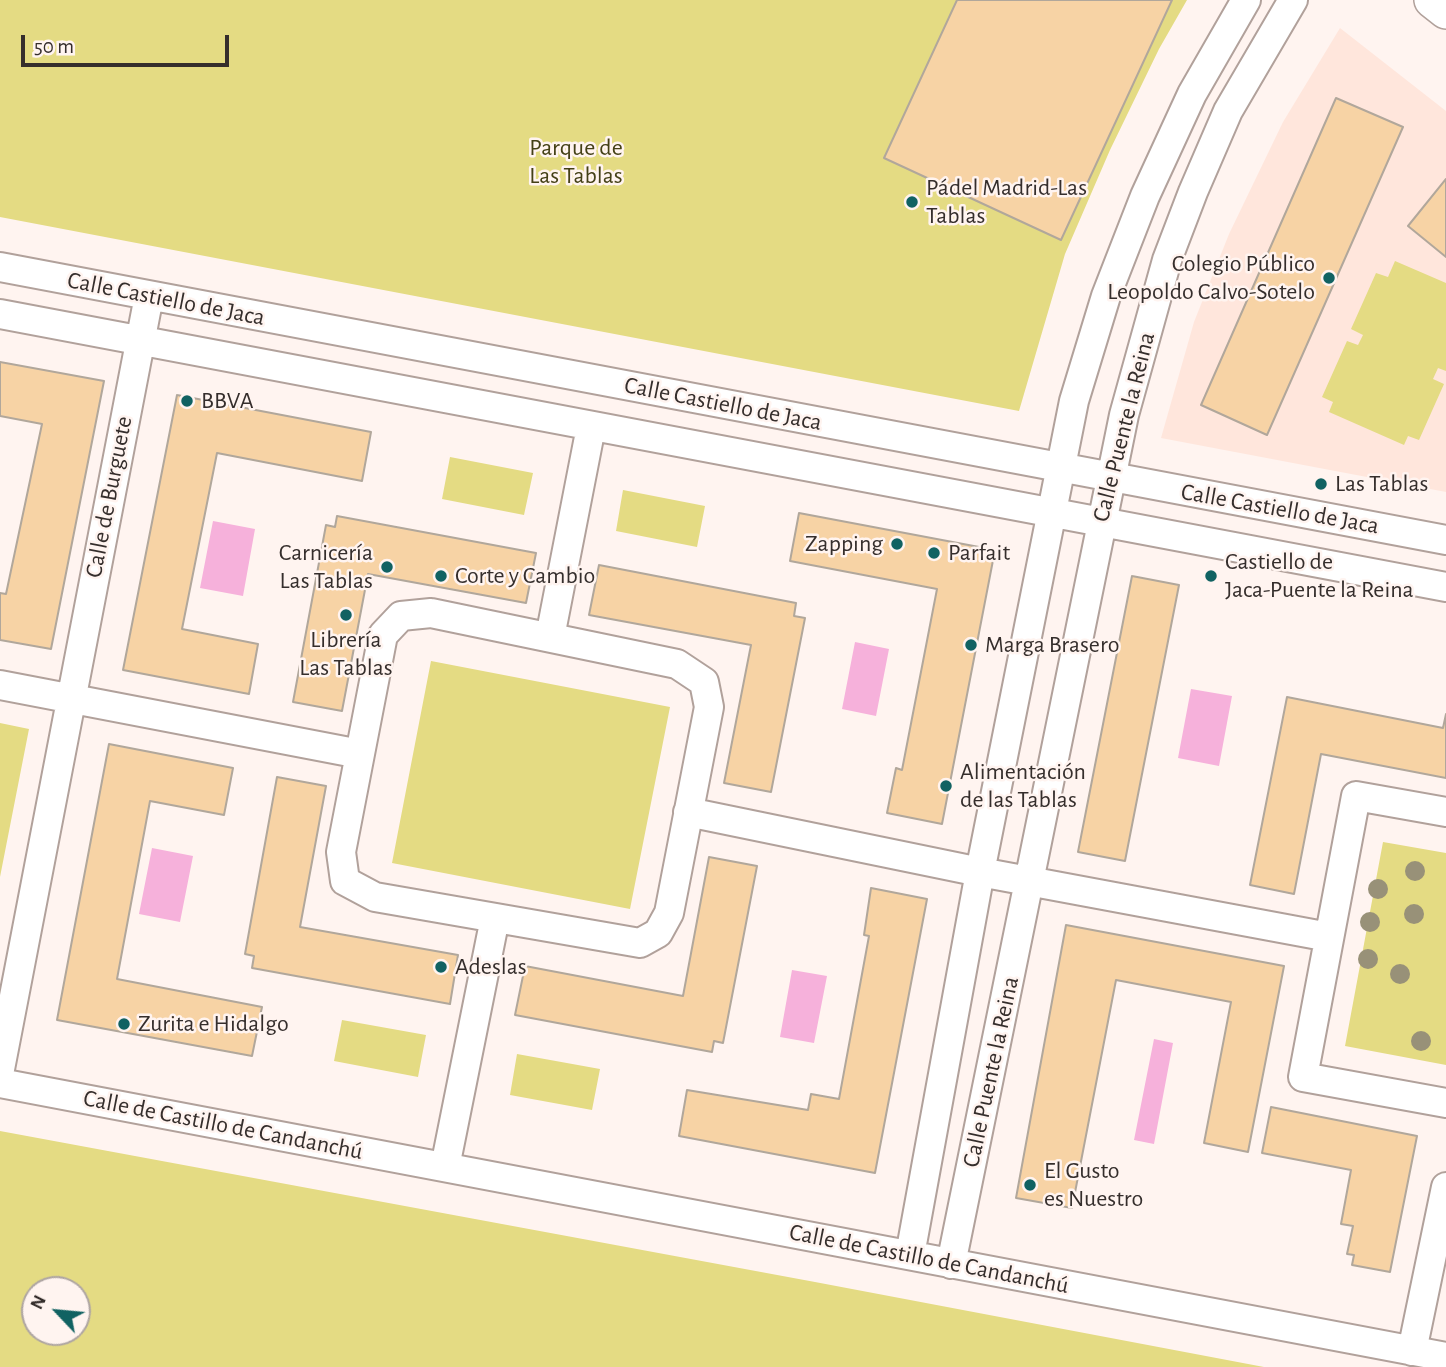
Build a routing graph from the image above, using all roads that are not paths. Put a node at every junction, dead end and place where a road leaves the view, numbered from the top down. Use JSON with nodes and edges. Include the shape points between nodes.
{"nodes":[{"id":1,"x":1246,"y":0,"type":"edge"},
{"id":2,"x":1293,"y":0,"type":"edge"},
{"id":3,"x":1432,"y":0,"type":"edge"},
{"id":4,"x":1446,"y":11,"type":"edge"},
{"id":5,"x":0,"y":267,"type":"edge"},
{"id":6,"x":149,"y":296,"type":"junction"},
{"id":7,"x":0,"y":314,"type":"edge"},
{"id":8,"x":139,"y":340,"type":"junction"},
{"id":9,"x":591,"y":428,"type":"junction"},
{"id":10,"x":1060,"y":468,"type":"junction"},
{"id":11,"x":1111,"y":477,"type":"junction"},
{"id":12,"x":1051,"y":514,"type":"junction"},
{"id":13,"x":1101,"y":523,"type":"junction"},
{"id":14,"x":1446,"y":540,"type":"edge"},
{"id":15,"x":1446,"y":587,"type":"edge"},
{"id":16,"x":550,"y":637,"type":"junction"},
{"id":17,"x":0,"y":685,"type":"edge"},
{"id":18,"x":70,"y":698,"type":"junction"},
{"id":19,"x":360,"y":754,"type":"junction"},
{"id":20,"x":688,"y":812,"type":"junction"},
{"id":21,"x":1446,"y":812,"type":"edge"},
{"id":22,"x":980,"y":872,"type":"junction"},
{"id":23,"x":1031,"y":880,"type":"junction"},
{"id":24,"x":495,"y":918,"type":"junction"},
{"id":25,"x":1329,"y":937,"type":"junction"},
{"id":26,"x":0,"y":1069,"type":"edge"},
{"id":27,"x":0,"y":1083,"type":"edge"},
{"id":28,"x":1446,"y":1103,"type":"edge"},
{"id":29,"x":445,"y":1167,"type":"junction"},
{"id":30,"x":1446,"y":1187,"type":"edge"},
{"id":31,"x":910,"y":1255,"type":"junction"},
{"id":32,"x":951,"y":1264,"type":"junction"},
{"id":33,"x":1412,"y":1351,"type":"junction"},
{"id":34,"x":1446,"y":1357,"type":"edge"}],
"edges":[{"from":1,"to":10,"type":"street","name":"Calle Puente la Reina","via":[[1192,94],[1144,196],[1106,296],[1074,401]]},
{"from":2,"to":11,"type":"street","name":"Calle Puente la Reina","via":[[1228,111],[1167,260]]},
{"from":3,"to":4,"type":"street"},
{"from":5,"to":6,"type":"street","name":"Calle Castiello de Jaca"},
{"from":6,"to":8,"type":"street","name":"Calle de Burguete"},
{"from":6,"to":10,"type":"street","name":"Calle Castiello de Jaca"},
{"from":7,"to":8,"type":"street","name":"Calle Castiello de Jaca"},
{"from":8,"to":9,"type":"street","name":"Calle Castiello de Jaca"},
{"from":8,"to":18,"type":"street","name":"Calle de Burguete"},
{"from":9,"to":12,"type":"street","name":"Calle Castiello de Jaca"},
{"from":9,"to":16,"type":"street"},
{"from":10,"to":11,"type":"street","name":"Calle Castiello de Jaca"},
{"from":10,"to":12,"type":"street","name":"Calle Puente la Reina"},
{"from":11,"to":13,"type":"street","name":"Calle Puente la Reina"},
{"from":11,"to":14,"type":"street","name":"Calle Castiello de Jaca"},
{"from":12,"to":13,"type":"street","name":"Calle Castiello de Jaca"},
{"from":12,"to":22,"type":"street","name":"Calle Puente la Reina"},
{"from":13,"to":15,"type":"street","name":"Calle Castiello de Jaca"},
{"from":13,"to":23,"type":"street","name":"Calle Puente la Reina"},
{"from":16,"to":19,"type":"street","via":[[431,613],[401,616],[383,635]]},
{"from":16,"to":20,"type":"street","via":[[677,664],[704,682],[709,707]]},
{"from":17,"to":18,"type":"street"},
{"from":18,"to":19,"type":"street"},
{"from":18,"to":26,"type":"street","name":"Calle de Burguete"},
{"from":19,"to":24,"type":"street","via":[[341,852],[345,881],[374,897]]},
{"from":20,"to":22,"type":"street"},
{"from":20,"to":24,"type":"street","via":[[669,913],[658,933],[640,943]]},
{"from":21,"to":25,"type":"street","via":[[1356,796]]},
{"from":22,"to":23,"type":"street"},
{"from":22,"to":31,"type":"street","name":"Calle Puente la Reina"},
{"from":23,"to":25,"type":"street"},
{"from":23,"to":32,"type":"street","name":"Calle Puente la Reina"},
{"from":24,"to":29,"type":"street"},
{"from":25,"to":28,"type":"street","via":[[1303,1077]]},
{"from":27,"to":29,"type":"street","name":"Calle de Castillo de Candanchú"},
{"from":29,"to":31,"type":"street","name":"Calle de Castillo de Candanchú"},
{"from":30,"to":33,"type":"street"},
{"from":31,"to":32,"type":"street","name":"Calle de Castillo de Candanchú"},
{"from":32,"to":33,"type":"street","name":"Calle de Castillo de Candanchú"},
{"from":33,"to":34,"type":"street","name":"Calle de Castillo de Candanchú"}]}
